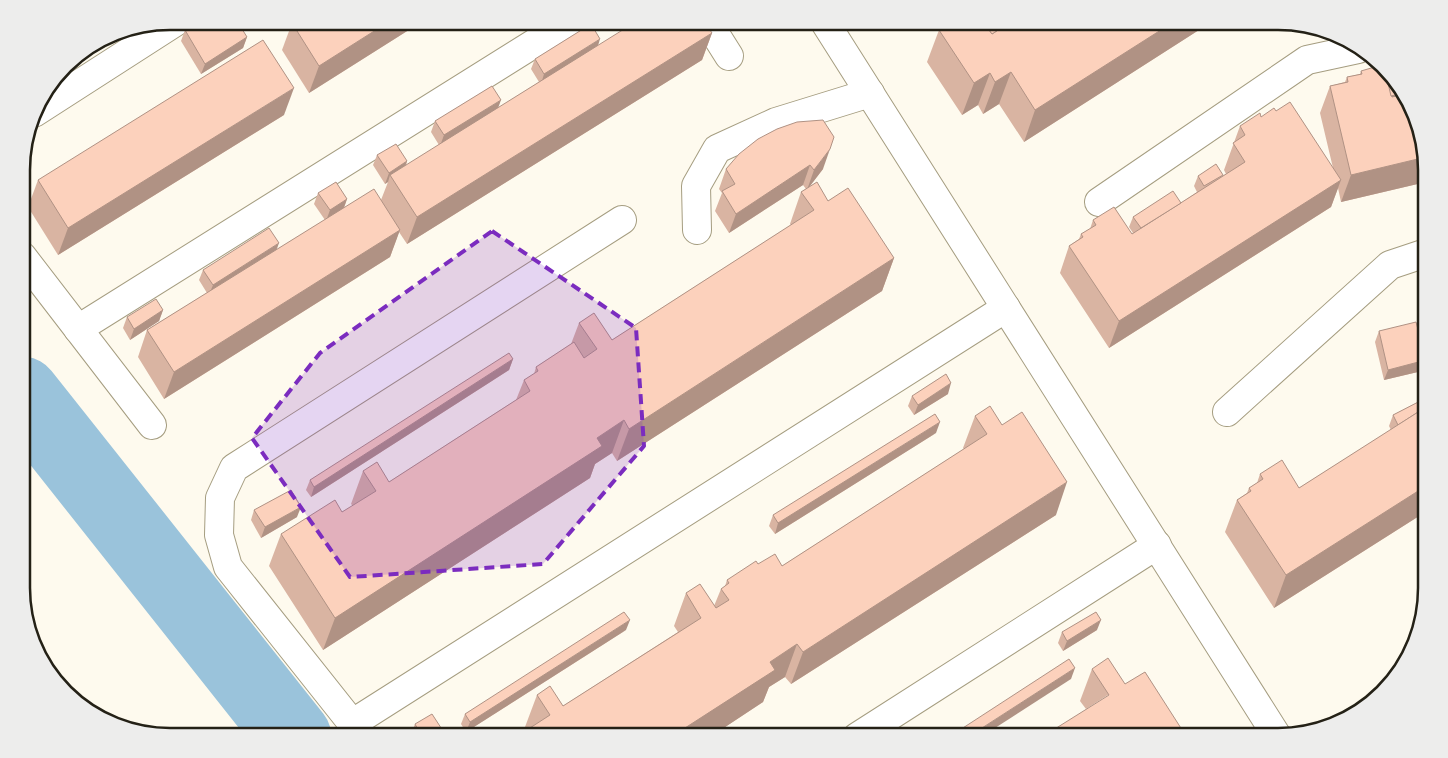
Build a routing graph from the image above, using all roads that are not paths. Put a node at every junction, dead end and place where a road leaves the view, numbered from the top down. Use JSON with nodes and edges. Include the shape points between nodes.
{"nodes":[{"id":1,"x":162,"y":30,"type":"edge"},
{"id":2,"x":556,"y":30,"type":"edge"},
{"id":3,"x":713,"y":30,"type":"edge"},
{"id":4,"x":830,"y":30,"type":"edge"},
{"id":5,"x":1351,"y":51,"type":"edge"},
{"id":6,"x":729,"y":56,"type":"dead end"},
{"id":7,"x":870,"y":93,"type":"junction"},
{"id":8,"x":45,"y":106,"type":"edge"},
{"id":9,"x":1099,"y":202,"type":"dead end"},
{"id":10,"x":622,"y":220,"type":"dead end"},
{"id":11,"x":697,"y":230,"type":"dead end"},
{"id":12,"x":1418,"y":256,"type":"edge"},
{"id":13,"x":30,"y":266,"type":"edge"},
{"id":14,"x":1006,"y":308,"type":"junction"},
{"id":15,"x":78,"y":329,"type":"junction"},
{"id":16,"x":1228,"y":412,"type":"dead end"},
{"id":17,"x":152,"y":425,"type":"dead end"},
{"id":18,"x":1157,"y":545,"type":"junction"},
{"id":19,"x":356,"y":728,"type":"edge"},
{"id":20,"x":361,"y":728,"type":"edge"},
{"id":21,"x":871,"y":728,"type":"edge"},
{"id":22,"x":1272,"y":728,"type":"edge"}],
"edges":[{"from":1,"to":8,"type":"street"},
{"from":2,"to":15,"type":"street"},
{"from":3,"to":6,"type":"street"},
{"from":4,"to":7,"type":"street"},
{"from":5,"to":9,"type":"street","via":[[1307,60]]},
{"from":7,"to":11,"type":"street","via":[[776,122],[717,149],[696,186]]},
{"from":7,"to":14,"type":"street"},
{"from":10,"to":19,"type":"street","via":[[234,468],[220,498],[219,535],[228,567]]},
{"from":12,"to":16,"type":"street","via":[[1390,265]]},
{"from":13,"to":15,"type":"street"},
{"from":14,"to":18,"type":"street"},
{"from":14,"to":20,"type":"street"},
{"from":15,"to":17,"type":"street"},
{"from":18,"to":21,"type":"street"},
{"from":18,"to":22,"type":"street"}]}
